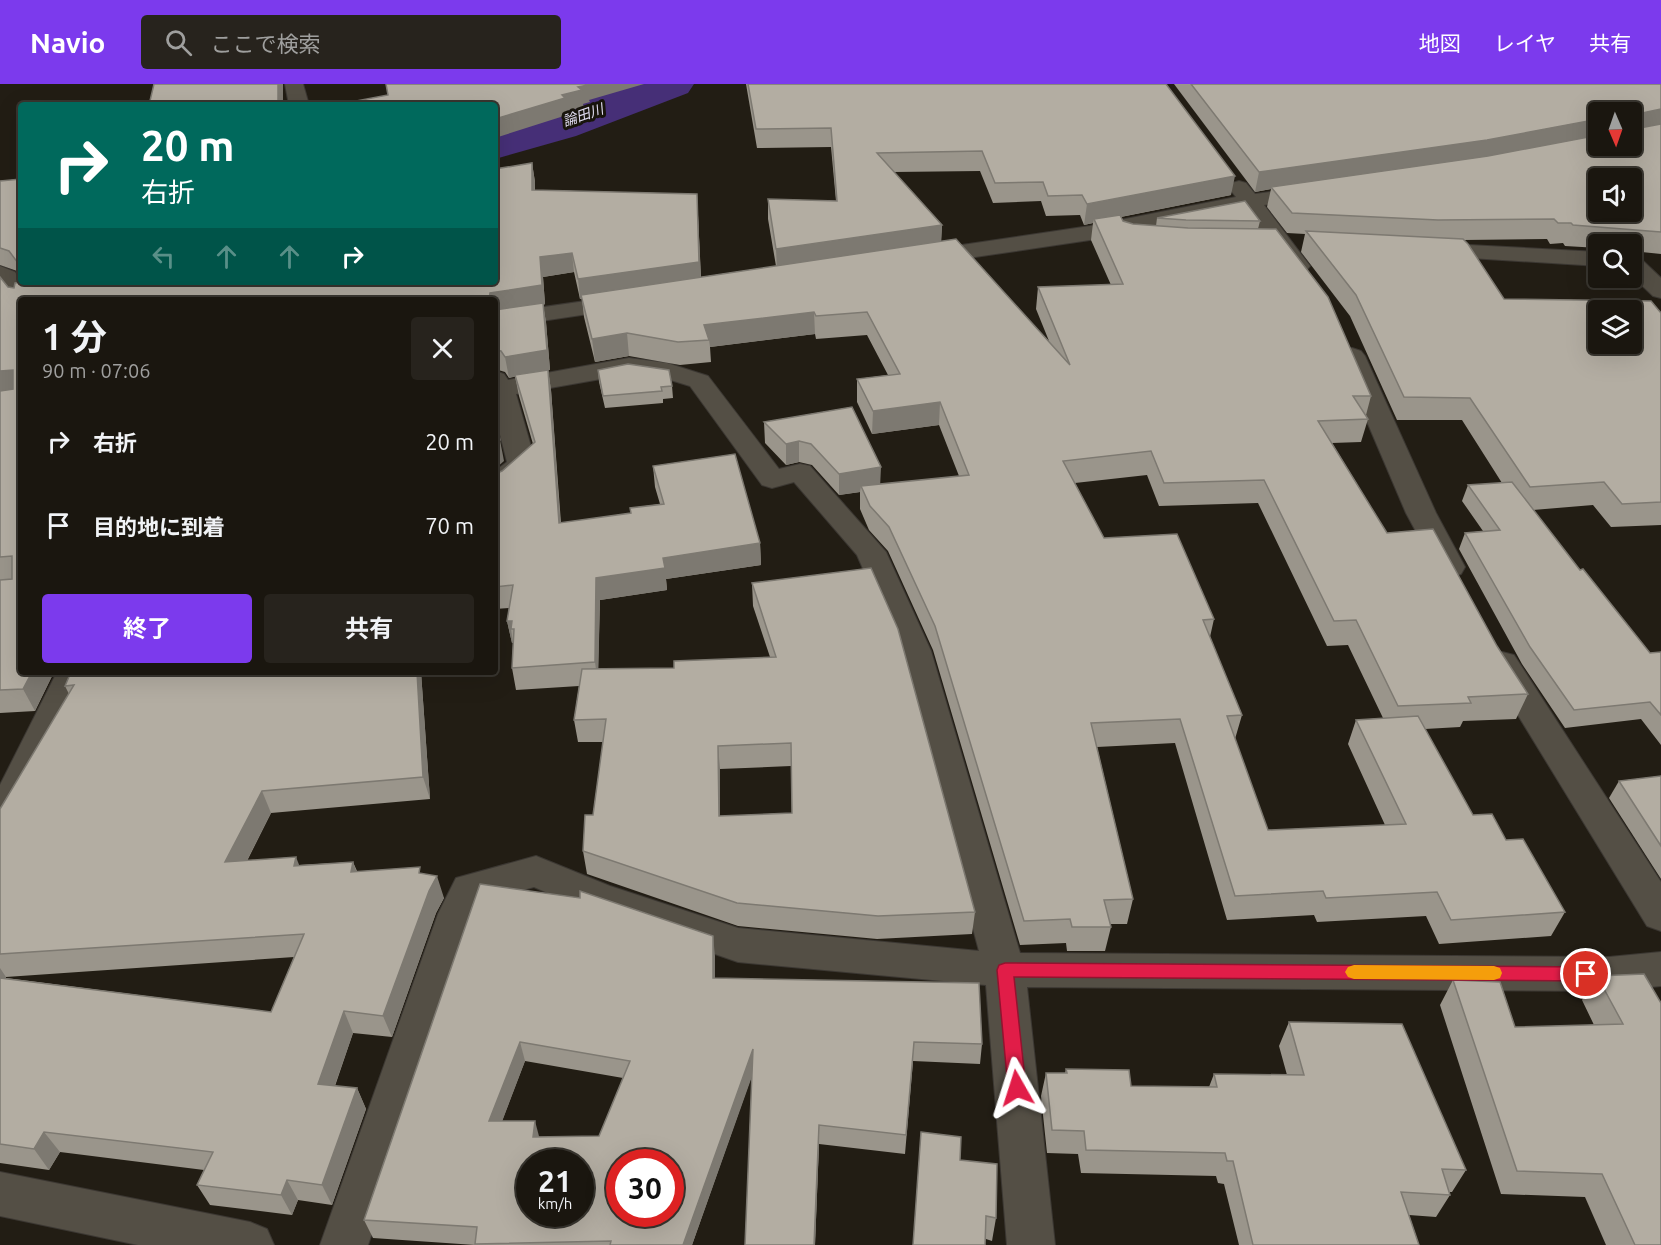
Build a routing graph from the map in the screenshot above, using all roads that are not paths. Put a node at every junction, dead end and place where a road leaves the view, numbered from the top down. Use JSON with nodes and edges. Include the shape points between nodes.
{"nodes":[{"id":1,"x":294,"y":84,"type":"edge"},
{"id":2,"x":298,"y":102,"type":"edge"},
{"id":3,"x":1229,"y":174,"type":"edge"},
{"id":4,"x":1332,"y":189,"type":"edge"},
{"id":5,"x":1249,"y":201,"type":"junction"},
{"id":6,"x":1090,"y":233,"type":"junction"},
{"id":7,"x":1172,"y":239,"type":"edge"},
{"id":8,"x":1410,"y":249,"type":"edge"},
{"id":9,"x":1588,"y":258,"type":"edge"},
{"id":10,"x":902,"y":261,"type":"edge"},
{"id":11,"x":1661,"y":261,"type":"edge"},
{"id":12,"x":1642,"y":262,"type":"edge"},
{"id":13,"x":1642,"y":272,"type":"edge"},
{"id":14,"x":0,"y":273,"type":"edge"},
{"id":15,"x":1315,"y":289,"type":"edge"},
{"id":16,"x":1661,"y":291,"type":"edge"},
{"id":17,"x":24,"y":297,"type":"edge"},
{"id":18,"x":646,"y":299,"type":"edge"},
{"id":19,"x":498,"y":321,"type":"edge"},
{"id":20,"x":1340,"y":328,"type":"edge"},
{"id":21,"x":498,"y":384,"type":"edge"},
{"id":22,"x":498,"y":484,"type":"edge"},
{"id":23,"x":1466,"y":597,"type":"edge"},
{"id":24,"x":1488,"y":638,"type":"edge"},
{"id":25,"x":73,"y":675,"type":"edge"},
{"id":26,"x":0,"y":814,"type":"edge"},
{"id":27,"x":1661,"y":915,"type":"edge"},
{"id":28,"x":1661,"y":969,"type":"edge"},
{"id":29,"x":1005,"y":970,"type":"junction"},
{"id":30,"x":0,"y":1194,"type":"edge"},
{"id":31,"x":250,"y":1245,"type":"edge"},
{"id":32,"x":344,"y":1245,"type":"edge"},
{"id":33,"x":1031,"y":1245,"type":"edge"}],
"edges":[{"from":1,"to":2,"type":"street"},
{"from":3,"to":5,"type":"street"},
{"from":4,"to":5,"type":"street"},
{"from":5,"to":6,"type":"street"},
{"from":5,"to":15,"type":"street"},
{"from":6,"to":7,"type":"street"},
{"from":6,"to":10,"type":"street"},
{"from":8,"to":9,"type":"street"},
{"from":11,"to":12,"type":"street"},
{"from":13,"to":16,"type":"street"},
{"from":14,"to":17,"type":"street"},
{"from":18,"to":19,"type":"street"},
{"from":20,"to":23,"type":"street","via":[[1420,513]]},
{"from":21,"to":22,"type":"street","via":[[522,464]]},
{"from":21,"to":29,"type":"street","via":[[629,366],[667,371],[699,381],[772,479],[800,472],[871,552],[915,651]]},
{"from":24,"to":27,"type":"street"},
{"from":25,"to":26,"type":"street"},
{"from":28,"to":29,"type":"street","via":[[1609,974]]},
{"from":29,"to":32,"type":"street","via":[[738,945],[596,897],[536,871],[470,889]]},
{"from":29,"to":33,"type":"street"},
{"from":30,"to":31,"type":"street"}]}
